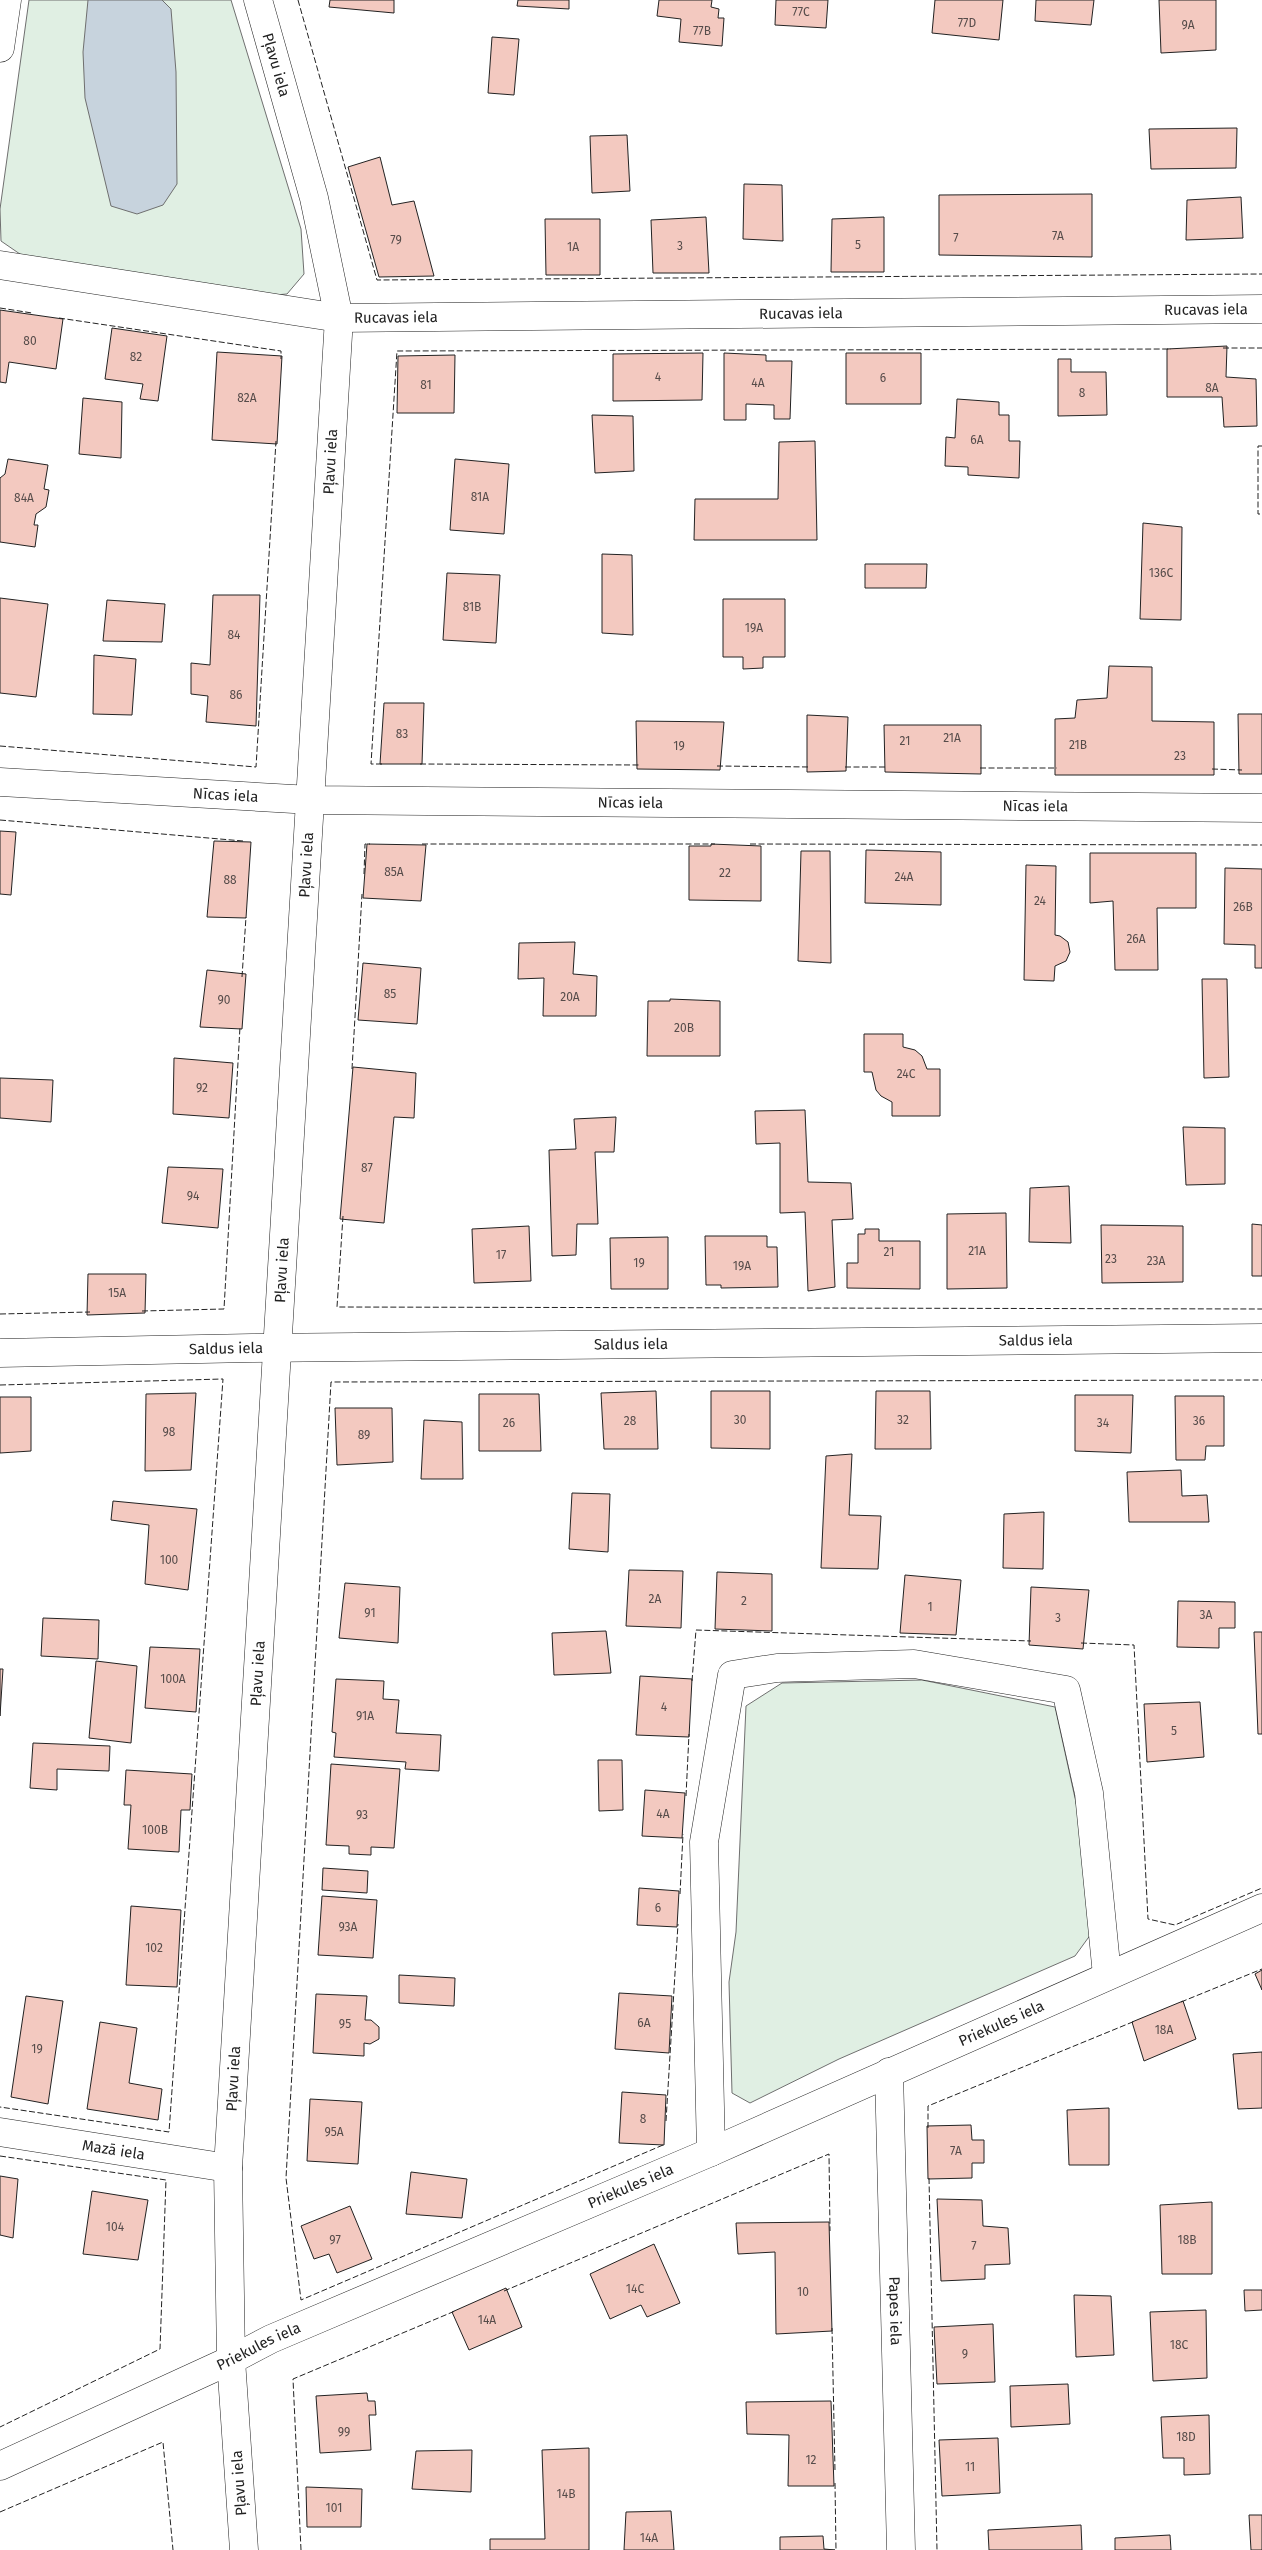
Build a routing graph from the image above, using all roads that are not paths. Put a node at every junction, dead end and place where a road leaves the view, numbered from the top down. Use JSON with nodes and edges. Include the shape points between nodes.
{"nodes":[{"id":1,"x":7,"y":0,"type":"edge"},
{"id":2,"x":258,"y":0,"type":"edge"},
{"id":3,"x":0,"y":48,"type":"edge"},
{"id":4,"x":0,"y":265,"type":"edge"},
{"id":5,"x":1262,"y":309,"type":"edge"},
{"id":6,"x":339,"y":318,"type":"junction"},
{"id":7,"x":0,"y":782,"type":"edge"},
{"id":8,"x":311,"y":800,"type":"junction"},
{"id":9,"x":1262,"y":808,"type":"edge"},
{"id":10,"x":1262,"y":1338,"type":"edge"},
{"id":11,"x":278,"y":1348,"type":"junction"},
{"id":12,"x":0,"y":1353,"type":"edge"},
{"id":13,"x":1262,"y":1908,"type":"edge"},
{"id":14,"x":1107,"y":1975,"type":"junction"},
{"id":15,"x":888,"y":2072,"type":"junction"},
{"id":16,"x":0,"y":2132,"type":"edge"},
{"id":17,"x":711,"y":2152,"type":"junction"},
{"id":18,"x":228,"y":2168,"type":"junction"},
{"id":19,"x":231,"y":2360,"type":"junction"},
{"id":20,"x":0,"y":2466,"type":"edge"},
{"id":21,"x":244,"y":2550,"type":"edge"},
{"id":22,"x":901,"y":2550,"type":"edge"}],
"edges":[{"from":1,"to":3,"type":"street"},
{"from":2,"to":6,"type":"street","name":"Pļavu iela","via":[[314,198]]},
{"from":4,"to":6,"type":"street","name":"Rucavas iela"},
{"from":5,"to":6,"type":"street","name":"Rucavas iela"},
{"from":6,"to":8,"type":"street","name":"Pļavu iela"},
{"from":7,"to":8,"type":"street","name":"Nīcas iela"},
{"from":8,"to":9,"type":"street","name":"Nīcas iela"},
{"from":8,"to":11,"type":"street","name":"Pļavu iela"},
{"from":10,"to":11,"type":"street","name":"Saldus iela"},
{"from":11,"to":12,"type":"street","name":"Saldus iela"},
{"from":11,"to":18,"type":"street","name":"Pļavu iela"},
{"from":13,"to":14,"type":"street","name":"Priekules iela"},
{"from":14,"to":15,"type":"street","name":"Priekules iela"},
{"from":14,"to":17,"type":"street","via":[[1089,1793],[1066,1690],[914,1664],[777,1668],[732,1675],[704,1842]]},
{"from":15,"to":17,"type":"street","name":"Priekules iela"},
{"from":15,"to":22,"type":"street","name":"Papes iela"},
{"from":16,"to":18,"type":"street","name":"Mazā iela"},
{"from":17,"to":19,"type":"street","name":"Priekules iela","via":[[271,2339]]},
{"from":18,"to":19,"type":"street","name":"Pļavu iela"},
{"from":19,"to":20,"type":"street","name":"Priekules iela"},
{"from":19,"to":21,"type":"street","name":"Pļavu iela"}]}
